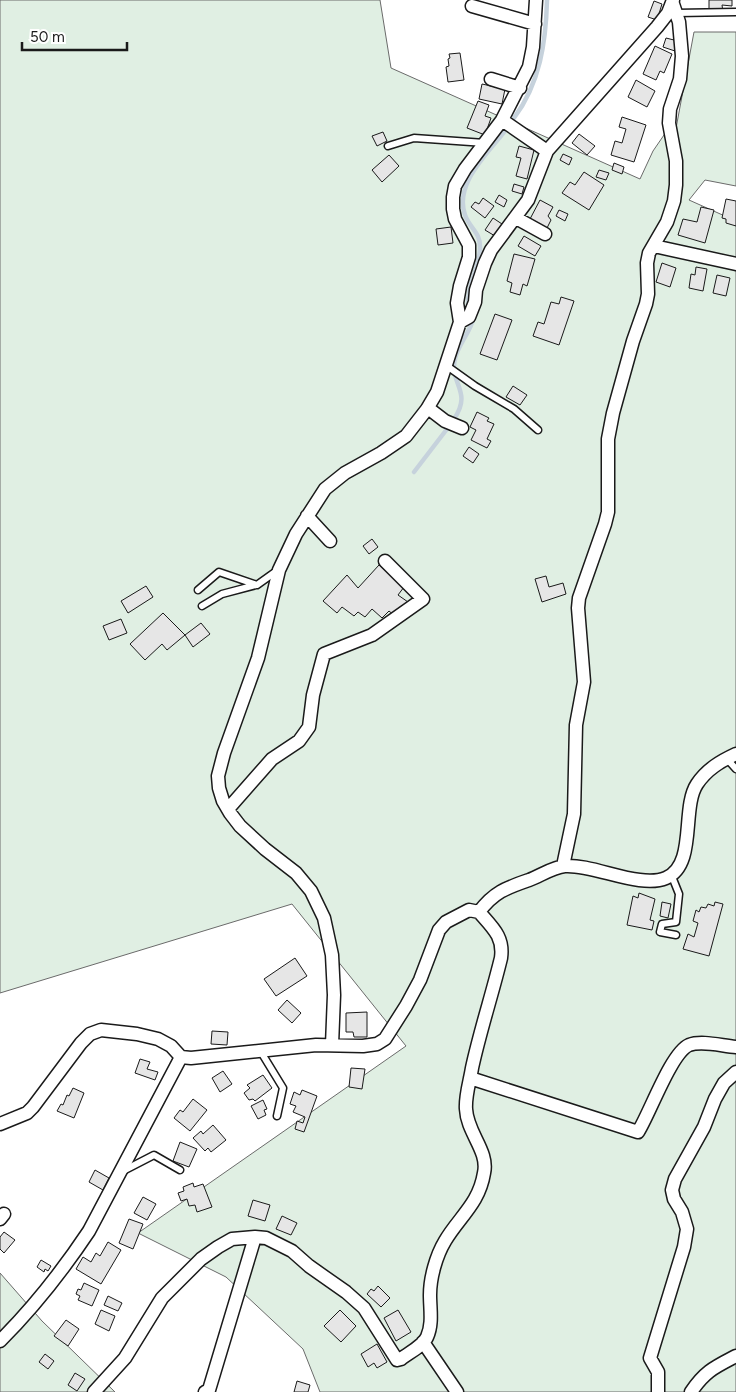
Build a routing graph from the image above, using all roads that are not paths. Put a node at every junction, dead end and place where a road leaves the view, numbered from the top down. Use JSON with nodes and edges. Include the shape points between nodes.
{"nodes":[{"id":1,"x":536,"y":0,"type":"edge"},
{"id":2,"x":472,"y":6,"type":"dead end"},
{"id":3,"x":674,"y":6,"type":"edge"},
{"id":4,"x":736,"y":12,"type":"edge"},
{"id":5,"x":535,"y":24,"type":"junction"},
{"id":6,"x":491,"y":79,"type":"dead end"},
{"id":7,"x":520,"y":88,"type":"junction"},
{"id":8,"x":502,"y":120,"type":"junction"},
{"id":9,"x":486,"y":143,"type":"junction"},
{"id":10,"x":388,"y":146,"type":"dead end"},
{"id":11,"x":547,"y":151,"type":"junction"},
{"id":12,"x":516,"y":218,"type":"junction"},
{"id":13,"x":545,"y":234,"type":"dead end"},
{"id":14,"x":654,"y":246,"type":"junction"},
{"id":15,"x":736,"y":264,"type":"edge"},
{"id":16,"x":460,"y":322,"type":"junction"},
{"id":17,"x":449,"y":367,"type":"junction"},
{"id":18,"x":428,"y":408,"type":"junction"},
{"id":19,"x":462,"y":428,"type":"dead end"},
{"id":20,"x":538,"y":430,"type":"dead end"},
{"id":21,"x":307,"y":516,"type":"junction"},
{"id":22,"x":330,"y":542,"type":"dead end"},
{"id":23,"x":386,"y":561,"type":"dead end"},
{"id":24,"x":279,"y":570,"type":"junction"},
{"id":25,"x":257,"y":585,"type":"junction"},
{"id":26,"x":198,"y":590,"type":"dead end"},
{"id":27,"x":202,"y":606,"type":"dead end"},
{"id":28,"x":731,"y":756,"type":"edge"},
{"id":29,"x":736,"y":769,"type":"edge"},
{"id":30,"x":228,"y":809,"type":"junction"},
{"id":31,"x":563,"y":866,"type":"junction"},
{"id":32,"x":671,"y":874,"type":"junction"},
{"id":33,"x":479,"y":912,"type":"junction"},
{"id":34,"x":676,"y":935,"type":"dead end"},
{"id":35,"x":332,"y":1045,"type":"junction"},
{"id":36,"x":736,"y":1047,"type":"edge"},
{"id":37,"x":261,"y":1052,"type":"junction"},
{"id":38,"x":181,"y":1057,"type":"junction"},
{"id":39,"x":736,"y":1072,"type":"edge"},
{"id":40,"x":470,"y":1078,"type":"junction"},
{"id":41,"x":277,"y":1116,"type":"dead end"},
{"id":42,"x":0,"y":1124,"type":"edge"},
{"id":43,"x":180,"y":1170,"type":"dead end"},
{"id":44,"x":121,"y":1171,"type":"junction"},
{"id":45,"x":255,"y":1237,"type":"junction"},
{"id":46,"x":0,"y":1341,"type":"edge"},
{"id":47,"x":423,"y":1342,"type":"junction"},
{"id":48,"x":736,"y":1356,"type":"edge"},
{"id":49,"x":209,"y":1391,"type":"edge"},
{"id":50,"x":94,"y":1392,"type":"edge"},
{"id":51,"x":457,"y":1392,"type":"edge"},
{"id":52,"x":658,"y":1392,"type":"edge"},
{"id":53,"x":691,"y":1392,"type":"edge"}],
"edges":[{"from":1,"to":5,"type":"street"},
{"from":2,"to":5,"type":"street"},
{"from":3,"to":4,"type":"lane"},
{"from":3,"to":11,"type":"street"},
{"from":3,"to":14,"type":"street","via":[[682,56],[669,123],[676,161],[676,185],[667,222]]},
{"from":5,"to":7,"type":"street","via":[[529,67]]},
{"from":6,"to":7,"type":"street"},
{"from":7,"to":8,"type":"street"},
{"from":8,"to":9,"type":"street"},
{"from":8,"to":11,"type":"street"},
{"from":9,"to":10,"type":"lane","via":[[414,138]]},
{"from":9,"to":16,"type":"street","via":[[459,177],[453,196],[456,219],[469,245],[457,303]]},
{"from":11,"to":12,"type":"street","via":[[528,200]]},
{"from":12,"to":13,"type":"street"},
{"from":12,"to":16,"type":"street","via":[[491,250],[469,317]]},
{"from":14,"to":15,"type":"street"},
{"from":14,"to":31,"type":"street","via":[[647,263],[646,304],[612,413],[608,439],[608,512],[579,598],[584,682],[576,725],[574,814]]},
{"from":16,"to":17,"type":"street"},
{"from":17,"to":18,"type":"street"},
{"from":17,"to":20,"type":"lane"},
{"from":18,"to":19,"type":"street","via":[[445,421]]},
{"from":18,"to":21,"type":"street","via":[[406,436],[334,480]]},
{"from":21,"to":22,"type":"street"},
{"from":21,"to":24,"type":"street"},
{"from":23,"to":30,"type":"street","via":[[423,599],[372,635],[324,654],[313,695],[309,727],[299,741],[272,759]]},
{"from":24,"to":25,"type":"lane"},
{"from":24,"to":30,"type":"street","via":[[258,658],[218,776],[219,788]]},
{"from":25,"to":26,"type":"lane","via":[[219,572]]},
{"from":25,"to":27,"type":"lane","via":[[222,594]]},
{"from":28,"to":29,"type":"lane"},
{"from":28,"to":32,"type":"street","via":[[716,764],[696,785],[690,800],[686,850]]},
{"from":30,"to":35,"type":"street","via":[[240,826],[296,873],[324,918],[332,963]]},
{"from":31,"to":32,"type":"street","via":[[657,881]]},
{"from":31,"to":33,"type":"street","via":[[502,890]]},
{"from":32,"to":34,"type":"lane","via":[[679,894],[676,922],[662,924],[660,932]]},
{"from":33,"to":35,"type":"street","via":[[469,910],[446,922],[439,930],[420,980],[385,1039],[370,1045]]},
{"from":33,"to":40,"type":"street","via":[[500,939],[502,948]]},
{"from":35,"to":37,"type":"street"},
{"from":36,"to":40,"type":"street","via":[[704,1043],[690,1045],[679,1053],[638,1132]]},
{"from":37,"to":38,"type":"street"},
{"from":37,"to":41,"type":"lane","via":[[283,1088]]},
{"from":38,"to":42,"type":"street","via":[[158,1039],[101,1030],[90,1034],[33,1108]]},
{"from":38,"to":44,"type":"street"},
{"from":39,"to":52,"type":"street","via":[[724,1083],[715,1099],[672,1190],[687,1229],[650,1358],[658,1372]]},
{"from":40,"to":47,"type":"street","via":[[466,1110],[486,1166],[477,1197],[444,1241],[434,1269],[430,1294],[430,1329]]},
{"from":43,"to":44,"type":"lane","via":[[154,1155]]},
{"from":44,"to":46,"type":"street","via":[[76,1250]]},
{"from":45,"to":47,"type":"street","via":[[266,1238],[292,1251],[346,1292],[364,1308],[397,1360]]},
{"from":45,"to":49,"type":"street"},
{"from":45,"to":50,"type":"street","via":[[232,1239],[218,1247],[176,1283],[162,1298],[125,1358]]},
{"from":47,"to":51,"type":"street"},
{"from":48,"to":53,"type":"street","via":[[709,1370]]}]}
